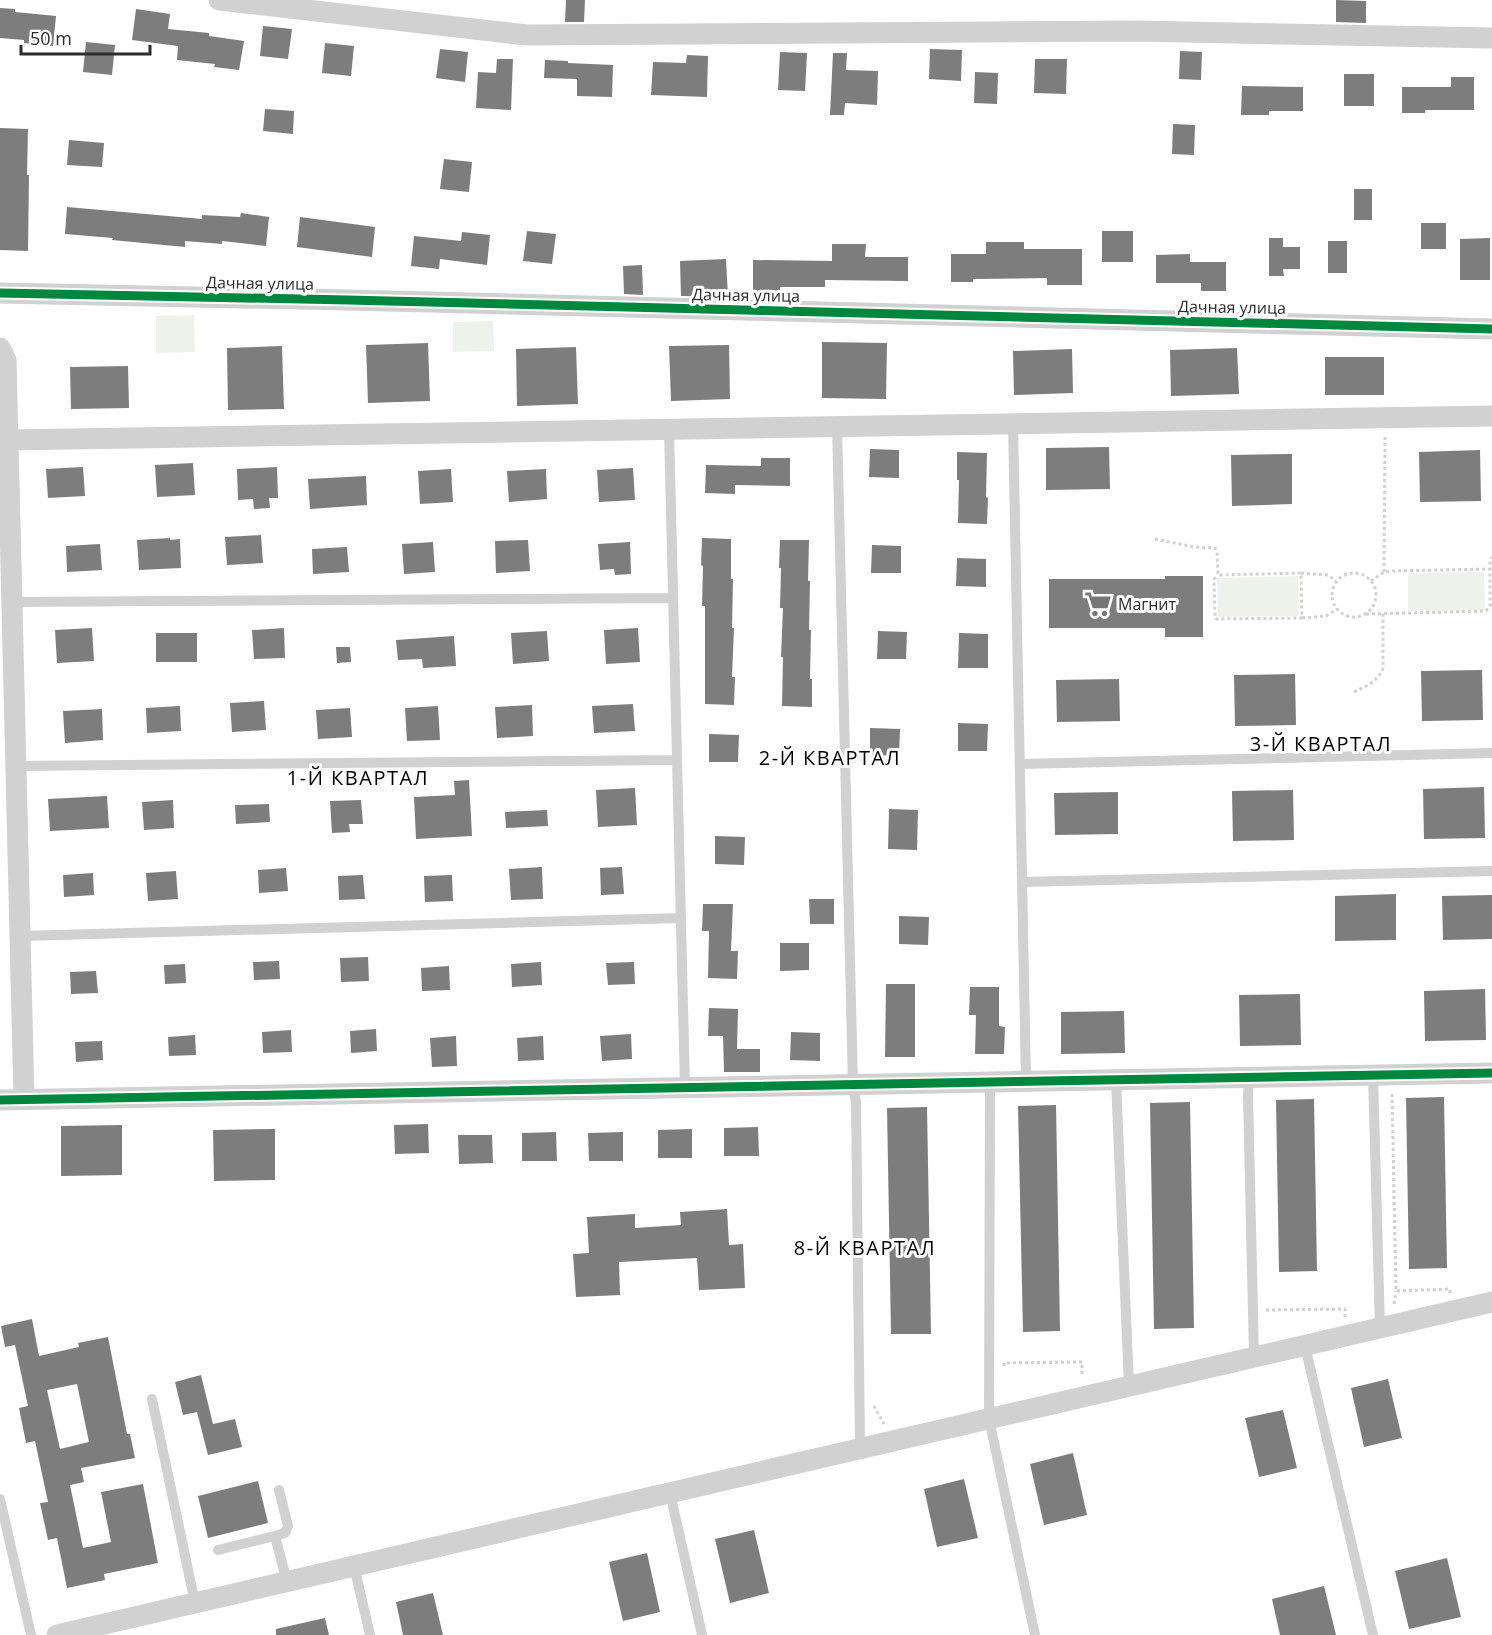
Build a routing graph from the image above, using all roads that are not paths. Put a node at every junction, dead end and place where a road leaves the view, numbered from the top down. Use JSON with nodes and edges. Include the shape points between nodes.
{"nodes":[{"id":1,"x":219,"y":0,"type":"edge"},
{"id":2,"x":1492,"y":38,"type":"edge"},
{"id":3,"x":0,"y":293,"type":"edge"},
{"id":4,"x":1492,"y":329,"type":"edge"},
{"id":5,"x":2,"y":356,"type":"edge"},
{"id":6,"x":1492,"y":416,"type":"edge"},
{"id":7,"x":1013,"y":423,"type":"junction"},
{"id":8,"x":837,"y":426,"type":"junction"},
{"id":9,"x":669,"y":429,"type":"junction"},
{"id":10,"x":8,"y":440,"type":"junction"},
{"id":11,"x":674,"y":598,"type":"junction"},
{"id":12,"x":12,"y":602,"type":"junction"},
{"id":13,"x":1492,"y":753,"type":"edge"},
{"id":14,"x":677,"y":760,"type":"junction"},
{"id":15,"x":1020,"y":764,"type":"junction"},
{"id":16,"x":16,"y":766,"type":"junction"},
{"id":17,"x":1492,"y":871,"type":"edge"},
{"id":18,"x":1022,"y":882,"type":"junction"},
{"id":19,"x":681,"y":918,"type":"junction"},
{"id":20,"x":20,"y":936,"type":"junction"},
{"id":21,"x":1492,"y":1073,"type":"edge"},
{"id":22,"x":1249,"y":1078,"type":"junction"},
{"id":23,"x":1116,"y":1080,"type":"junction"},
{"id":24,"x":990,"y":1082,"type":"junction"},
{"id":25,"x":1026,"y":1082,"type":"junction"},
{"id":26,"x":853,"y":1085,"type":"junction"},
{"id":27,"x":1373,"y":1085,"type":"junction"},
{"id":28,"x":686,"y":1088,"type":"junction"},
{"id":29,"x":24,"y":1099,"type":"junction"},
{"id":30,"x":0,"y":1100,"type":"edge"},
{"id":31,"x":1492,"y":1302,"type":"edge"},
{"id":32,"x":1380,"y":1328,"type":"junction"},
{"id":33,"x":1305,"y":1346,"type":"junction"},
{"id":34,"x":1254,"y":1357,"type":"junction"},
{"id":35,"x":1129,"y":1386,"type":"junction"},
{"id":36,"x":152,"y":1399,"type":"dead end"},
{"id":37,"x":989,"y":1419,"type":"junction"},
{"id":38,"x":860,"y":1449,"type":"junction"},
{"id":39,"x":279,"y":1490,"type":"dead end"},
{"id":40,"x":670,"y":1493,"type":"junction"},
{"id":41,"x":0,"y":1499,"type":"edge"},
{"id":42,"x":275,"y":1536,"type":"junction"},
{"id":43,"x":218,"y":1550,"type":"dead end"},
{"id":44,"x":354,"y":1566,"type":"junction"},
{"id":45,"x":286,"y":1582,"type":"junction"},
{"id":46,"x":195,"y":1603,"type":"junction"},
{"id":47,"x":31,"y":1635,"type":"edge"},
{"id":48,"x":57,"y":1635,"type":"edge"},
{"id":49,"x":370,"y":1635,"type":"edge"},
{"id":50,"x":702,"y":1635,"type":"edge"},
{"id":51,"x":1035,"y":1635,"type":"edge"},
{"id":52,"x":1373,"y":1635,"type":"edge"}],
"edges":[{"from":1,"to":2,"type":"street","via":[[527,35],[1136,31]]},
{"from":3,"to":4,"type":"street","name":"Дачная улица"},
{"from":5,"to":10,"type":"street"},
{"from":6,"to":7,"type":"street"},
{"from":7,"to":8,"type":"street"},
{"from":7,"to":15,"type":"lane"},
{"from":8,"to":9,"type":"street"},
{"from":8,"to":26,"type":"lane"},
{"from":9,"to":10,"type":"street"},
{"from":9,"to":11,"type":"lane"},
{"from":10,"to":12,"type":"street"},
{"from":11,"to":12,"type":"lane"},
{"from":11,"to":14,"type":"lane"},
{"from":12,"to":16,"type":"street"},
{"from":13,"to":15,"type":"lane"},
{"from":14,"to":16,"type":"lane"},
{"from":14,"to":19,"type":"lane"},
{"from":15,"to":18,"type":"lane"},
{"from":16,"to":20,"type":"street"},
{"from":17,"to":18,"type":"lane"},
{"from":18,"to":25,"type":"lane"},
{"from":19,"to":20,"type":"lane"},
{"from":19,"to":28,"type":"lane"},
{"from":20,"to":29,"type":"street"},
{"from":21,"to":27,"type":"street"},
{"from":22,"to":23,"type":"street"},
{"from":22,"to":27,"type":"street"},
{"from":22,"to":34,"type":"lane"},
{"from":23,"to":25,"type":"street"},
{"from":23,"to":35,"type":"lane"},
{"from":24,"to":25,"type":"street"},
{"from":24,"to":26,"type":"street"},
{"from":24,"to":37,"type":"lane"},
{"from":26,"to":28,"type":"street"},
{"from":26,"to":38,"type":"lane"},
{"from":27,"to":32,"type":"lane"},
{"from":28,"to":29,"type":"street"},
{"from":29,"to":30,"type":"street"},
{"from":31,"to":32,"type":"street"},
{"from":32,"to":33,"type":"street"},
{"from":33,"to":34,"type":"street"},
{"from":33,"to":52,"type":"lane"},
{"from":34,"to":35,"type":"street"},
{"from":35,"to":37,"type":"street"},
{"from":36,"to":46,"type":"lane"},
{"from":37,"to":38,"type":"street"},
{"from":37,"to":51,"type":"lane"},
{"from":38,"to":40,"type":"street"},
{"from":39,"to":42,"type":"lane","via":[[288,1526],[285,1533]]},
{"from":40,"to":44,"type":"street"},
{"from":40,"to":50,"type":"lane"},
{"from":41,"to":47,"type":"lane"},
{"from":42,"to":43,"type":"lane"},
{"from":42,"to":45,"type":"lane"},
{"from":44,"to":45,"type":"street"},
{"from":44,"to":49,"type":"lane"},
{"from":45,"to":46,"type":"street"},
{"from":46,"to":48,"type":"street"}]}
